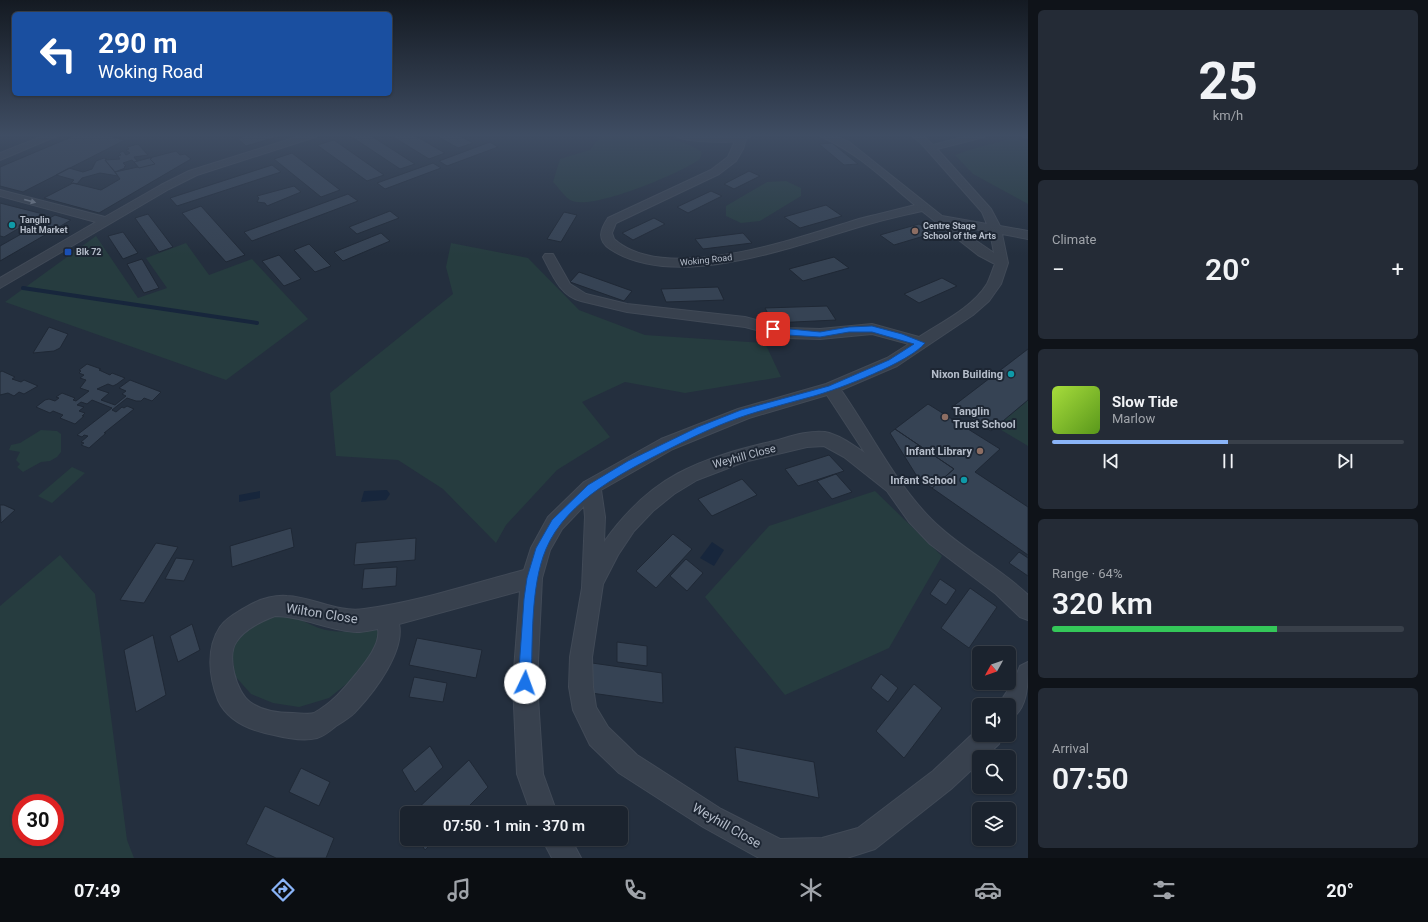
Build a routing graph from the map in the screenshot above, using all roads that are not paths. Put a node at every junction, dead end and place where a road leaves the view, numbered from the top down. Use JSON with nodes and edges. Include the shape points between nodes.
{"nodes":[{"id":1,"x":189,"y":175,"type":"edge"},
{"id":2,"x":709,"y":175,"type":"edge"},
{"id":3,"x":886,"y":175,"type":"edge"},
{"id":4,"x":955,"y":175,"type":"edge"},
{"id":5,"x":0,"y":193,"type":"edge"},
{"id":6,"x":924,"y":207,"type":"junction"},
{"id":7,"x":987,"y":211,"type":"junction"},
{"id":8,"x":105,"y":222,"type":"junction"},
{"id":9,"x":943,"y":222,"type":"junction"},
{"id":10,"x":996,"y":230,"type":"junction"},
{"id":11,"x":1028,"y":230,"type":"edge"},
{"id":12,"x":1028,"y":235,"type":"edge"},
{"id":13,"x":1028,"y":239,"type":"edge"},
{"id":14,"x":1028,"y":245,"type":"edge"},
{"id":15,"x":549,"y":257,"type":"dead end"},
{"id":16,"x":1001,"y":257,"type":"junction"},
{"id":17,"x":0,"y":284,"type":"edge"},
{"id":18,"x":921,"y":343,"type":"junction"},
{"id":19,"x":832,"y":388,"type":"junction"},
{"id":20,"x":892,"y":485,"type":"junction"},
{"id":21,"x":592,"y":488,"type":"junction"},
{"id":22,"x":532,"y":578,"type":"junction"},
{"id":23,"x":592,"y":588,"type":"junction"},
{"id":24,"x":1028,"y":610,"type":"edge"},
{"id":25,"x":387,"y":617,"type":"junction"},
{"id":26,"x":1028,"y":674,"type":"edge"},
{"id":27,"x":1016,"y":698,"type":"edge"},
{"id":28,"x":983,"y":742,"type":"edge"},
{"id":29,"x":541,"y":806,"type":"edge"},
{"id":30,"x":560,"y":846,"type":"edge"},
{"id":31,"x":567,"y":858,"type":"edge"}],
"edges":[{"from":1,"to":8,"type":"street"},
{"from":2,"to":6,"type":"street","name":"Woking Road","via":[[612,221],[606,231],[606,238],[626,254],[644,260],[667,264],[697,263],[774,248]]},
{"from":3,"to":6,"type":"street"},
{"from":4,"to":7,"type":"street"},
{"from":5,"to":8,"type":"street","one_way":true},
{"from":6,"to":9,"type":"street"},
{"from":7,"to":10,"type":"street"},
{"from":7,"to":11,"type":"street"},
{"from":8,"to":17,"type":"street"},
{"from":9,"to":10,"type":"street"},
{"from":9,"to":16,"type":"street","via":[[982,252]]},
{"from":10,"to":12,"type":"street"},
{"from":10,"to":13,"type":"street"},
{"from":10,"to":16,"type":"street"},
{"from":14,"to":16,"type":"street","via":[[1014,245]]},
{"from":15,"to":18,"type":"street","via":[[565,286],[581,297],[627,308],[738,322],[787,332],[820,334],[872,329]]},
{"from":16,"to":18,"type":"street","via":[[994,284],[984,298],[968,312]]},
{"from":18,"to":19,"type":"street","via":[[892,362]]},
{"from":19,"to":20,"type":"street","name":"Weyhill Close"},
{"from":19,"to":21,"type":"street","via":[[744,413],[702,429],[637,460]]},
{"from":20,"to":23,"type":"street","name":"Weyhill Close","via":[[846,450],[820,439],[708,465],[667,487],[624,526],[606,553]]},
{"from":20,"to":24,"type":"street","name":"Weyhill Close","via":[[924,526],[952,552],[1019,600]]},
{"from":21,"to":22,"type":"street","via":[[555,523],[541,548]]},
{"from":21,"to":23,"type":"street","name":"Weyhill Close","via":[[595,517]]},
{"from":22,"to":25,"type":"street","name":"Wilton Close"},
{"from":22,"to":29,"type":"street","via":[[525,683],[530,774]]},
{"from":23,"to":28,"type":"street","name":"Weyhill Close","via":[[581,657],[581,687],[585,710],[599,736],[628,764],[712,818],[778,853],[822,852],[866,839],[942,780]]},
{"from":25,"to":25,"type":"street","name":"Wilton Close","via":[[390,633],[386,649],[348,703],[316,726],[282,725],[259,720],[240,710],[228,694],[222,672],[222,651],[228,634],[260,611],[275,606],[288,606],[357,621]]},
{"from":26,"to":27,"type":"street"},
{"from":30,"to":31,"type":"street"}]}
